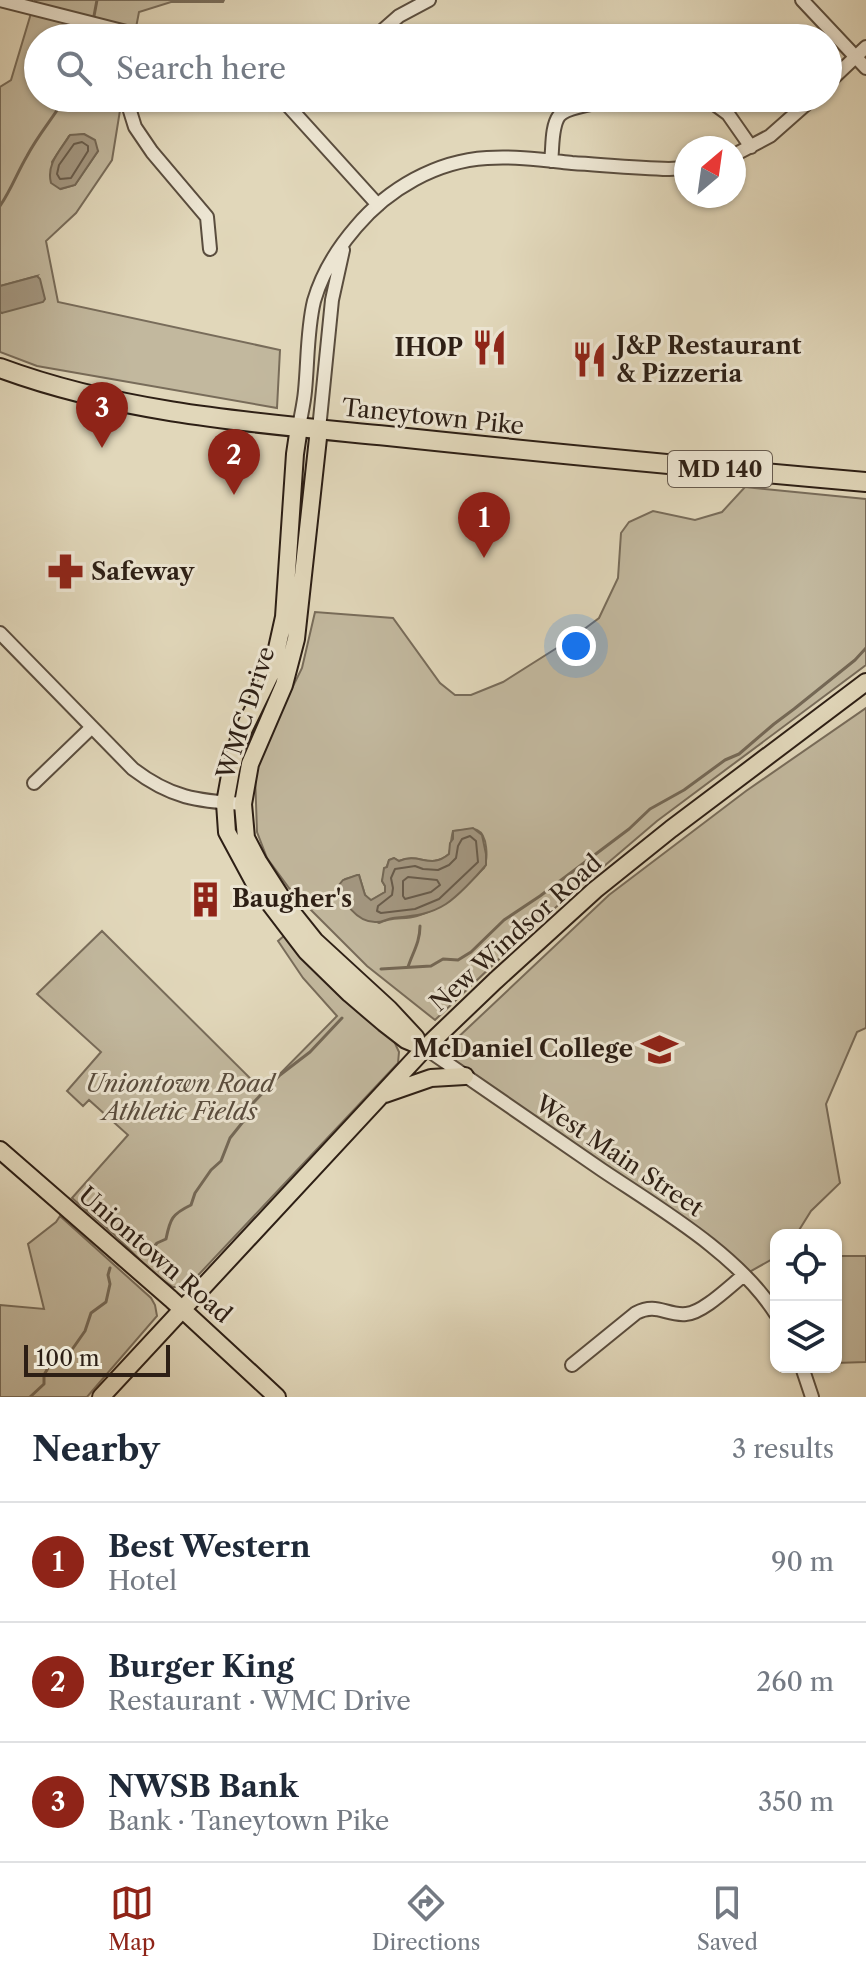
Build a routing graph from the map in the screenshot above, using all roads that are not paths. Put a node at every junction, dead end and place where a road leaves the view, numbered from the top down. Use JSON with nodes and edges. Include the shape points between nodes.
{"nodes":[{"id":1,"x":0,"y":0,"type":"edge"},
{"id":2,"x":429,"y":0,"type":"edge"},
{"id":3,"x":802,"y":0,"type":"edge"},
{"id":4,"x":89,"y":24,"type":"edge"},
{"id":5,"x":390,"y":24,"type":"edge"},
{"id":6,"x":824,"y":24,"type":"edge"},
{"id":7,"x":842,"y":43,"type":"edge"},
{"id":8,"x":866,"y":47,"type":"edge"},
{"id":9,"x":855,"y":57,"type":"junction"},
{"id":10,"x":866,"y":68,"type":"edge"},
{"id":11,"x":842,"y":70,"type":"edge"},
{"id":12,"x":130,"y":112,"type":"edge"},
{"id":13,"x":295,"y":112,"type":"edge"},
{"id":14,"x":564,"y":112,"type":"edge"},
{"id":15,"x":725,"y":112,"type":"edge"},
{"id":16,"x":797,"y":112,"type":"edge"},
{"id":17,"x":751,"y":147,"type":"junction"},
{"id":18,"x":746,"y":149,"type":"edge"},
{"id":19,"x":551,"y":161,"type":"junction"},
{"id":20,"x":674,"y":169,"type":"edge"},
{"id":21,"x":378,"y":205,"type":"junction"},
{"id":22,"x":349,"y":236,"type":"junction"},
{"id":23,"x":210,"y":249,"type":"dead end"},
{"id":24,"x":0,"y":368,"type":"edge"},
{"id":25,"x":299,"y":427,"type":"junction"},
{"id":26,"x":319,"y":429,"type":"junction"},
{"id":27,"x":866,"y":482,"type":"edge"},
{"id":28,"x":0,"y":633,"type":"edge"},
{"id":29,"x":866,"y":682,"type":"edge"},
{"id":30,"x":92,"y":727,"type":"junction"},
{"id":31,"x":34,"y":783,"type":"dead end"},
{"id":32,"x":225,"y":803,"type":"junction"},
{"id":33,"x":243,"y":804,"type":"junction"},
{"id":34,"x":425,"y":1048,"type":"junction"},
{"id":35,"x":465,"y":1076,"type":"junction"},
{"id":36,"x":380,"y":1096,"type":"junction"},
{"id":37,"x":0,"y":1150,"type":"edge"},
{"id":38,"x":744,"y":1275,"type":"junction"},
{"id":39,"x":770,"y":1306,"type":"edge"},
{"id":40,"x":183,"y":1310,"type":"junction"},
{"id":41,"x":572,"y":1365,"type":"dead end"},
{"id":42,"x":804,"y":1373,"type":"edge"},
{"id":43,"x":101,"y":1397,"type":"edge"},
{"id":44,"x":277,"y":1397,"type":"edge"},
{"id":45,"x":812,"y":1397,"type":"edge"}],
"edges":[{"from":1,"to":4,"type":"street"},
{"from":2,"to":5,"type":"street"},
{"from":3,"to":6,"type":"street"},
{"from":7,"to":9,"type":"street"},
{"from":8,"to":9,"type":"street"},
{"from":9,"to":10,"type":"street"},
{"from":9,"to":11,"type":"street"},
{"from":12,"to":23,"type":"street","via":[[152,152],[207,217]]},
{"from":13,"to":21,"type":"street"},
{"from":14,"to":19,"type":"street","via":[[556,124]]},
{"from":15,"to":17,"type":"street"},
{"from":16,"to":17,"type":"street"},
{"from":17,"to":18,"type":"street"},
{"from":19,"to":20,"type":"street"},
{"from":19,"to":21,"type":"street","via":[[487,158],[454,164],[413,180]]},
{"from":21,"to":22,"type":"street"},
{"from":22,"to":25,"type":"street","via":[[323,273],[314,303]]},
{"from":22,"to":26,"type":"street","via":[[332,300]]},
{"from":24,"to":25,"type":"highway","name":"Taneytown Pike","number":"MD 140","via":[[109,399]]},
{"from":25,"to":26,"type":"highway","name":"Taneytown Pike","number":"MD 140"},
{"from":25,"to":32,"type":"main road","name":"WMC Drive","via":[[280,641],[272,671],[239,739]]},
{"from":26,"to":27,"type":"highway","name":"Taneytown Pike","number":"MD 140"},
{"from":26,"to":33,"type":"main road","name":"WMC Drive","via":[[296,639],[284,685],[250,764]]},
{"from":28,"to":30,"type":"street"},
{"from":29,"to":34,"type":"main road","name":"New Windsor Road","via":[[595,890]]},
{"from":30,"to":31,"type":"street"},
{"from":30,"to":32,"type":"street","via":[[146,780],[200,801]]},
{"from":32,"to":33,"type":"street"},
{"from":32,"to":34,"type":"main road","name":"WMC Drive","via":[[227,832],[243,864],[306,951],[384,1023]]},
{"from":33,"to":34,"type":"main road","name":"WMC Drive","via":[[246,838],[287,906],[315,941]]},
{"from":34,"to":35,"type":"street","name":"West Main Street"},
{"from":34,"to":36,"type":"main road","name":"New Windsor Road"},
{"from":35,"to":36,"type":"main road","via":[[431,1078]]},
{"from":35,"to":38,"type":"street","name":"West Main Street","via":[[681,1224]]},
{"from":36,"to":40,"type":"main road","name":"New Windsor Road"},
{"from":37,"to":40,"type":"main road","name":"Uniontown Road"},
{"from":38,"to":39,"type":"street","name":"West Main Street"},
{"from":38,"to":41,"type":"street","via":[[693,1313],[644,1309]]},
{"from":40,"to":43,"type":"main road","name":"New Windsor Road"},
{"from":40,"to":44,"type":"main road","name":"Uniontown Road"},
{"from":42,"to":45,"type":"street"}]}
